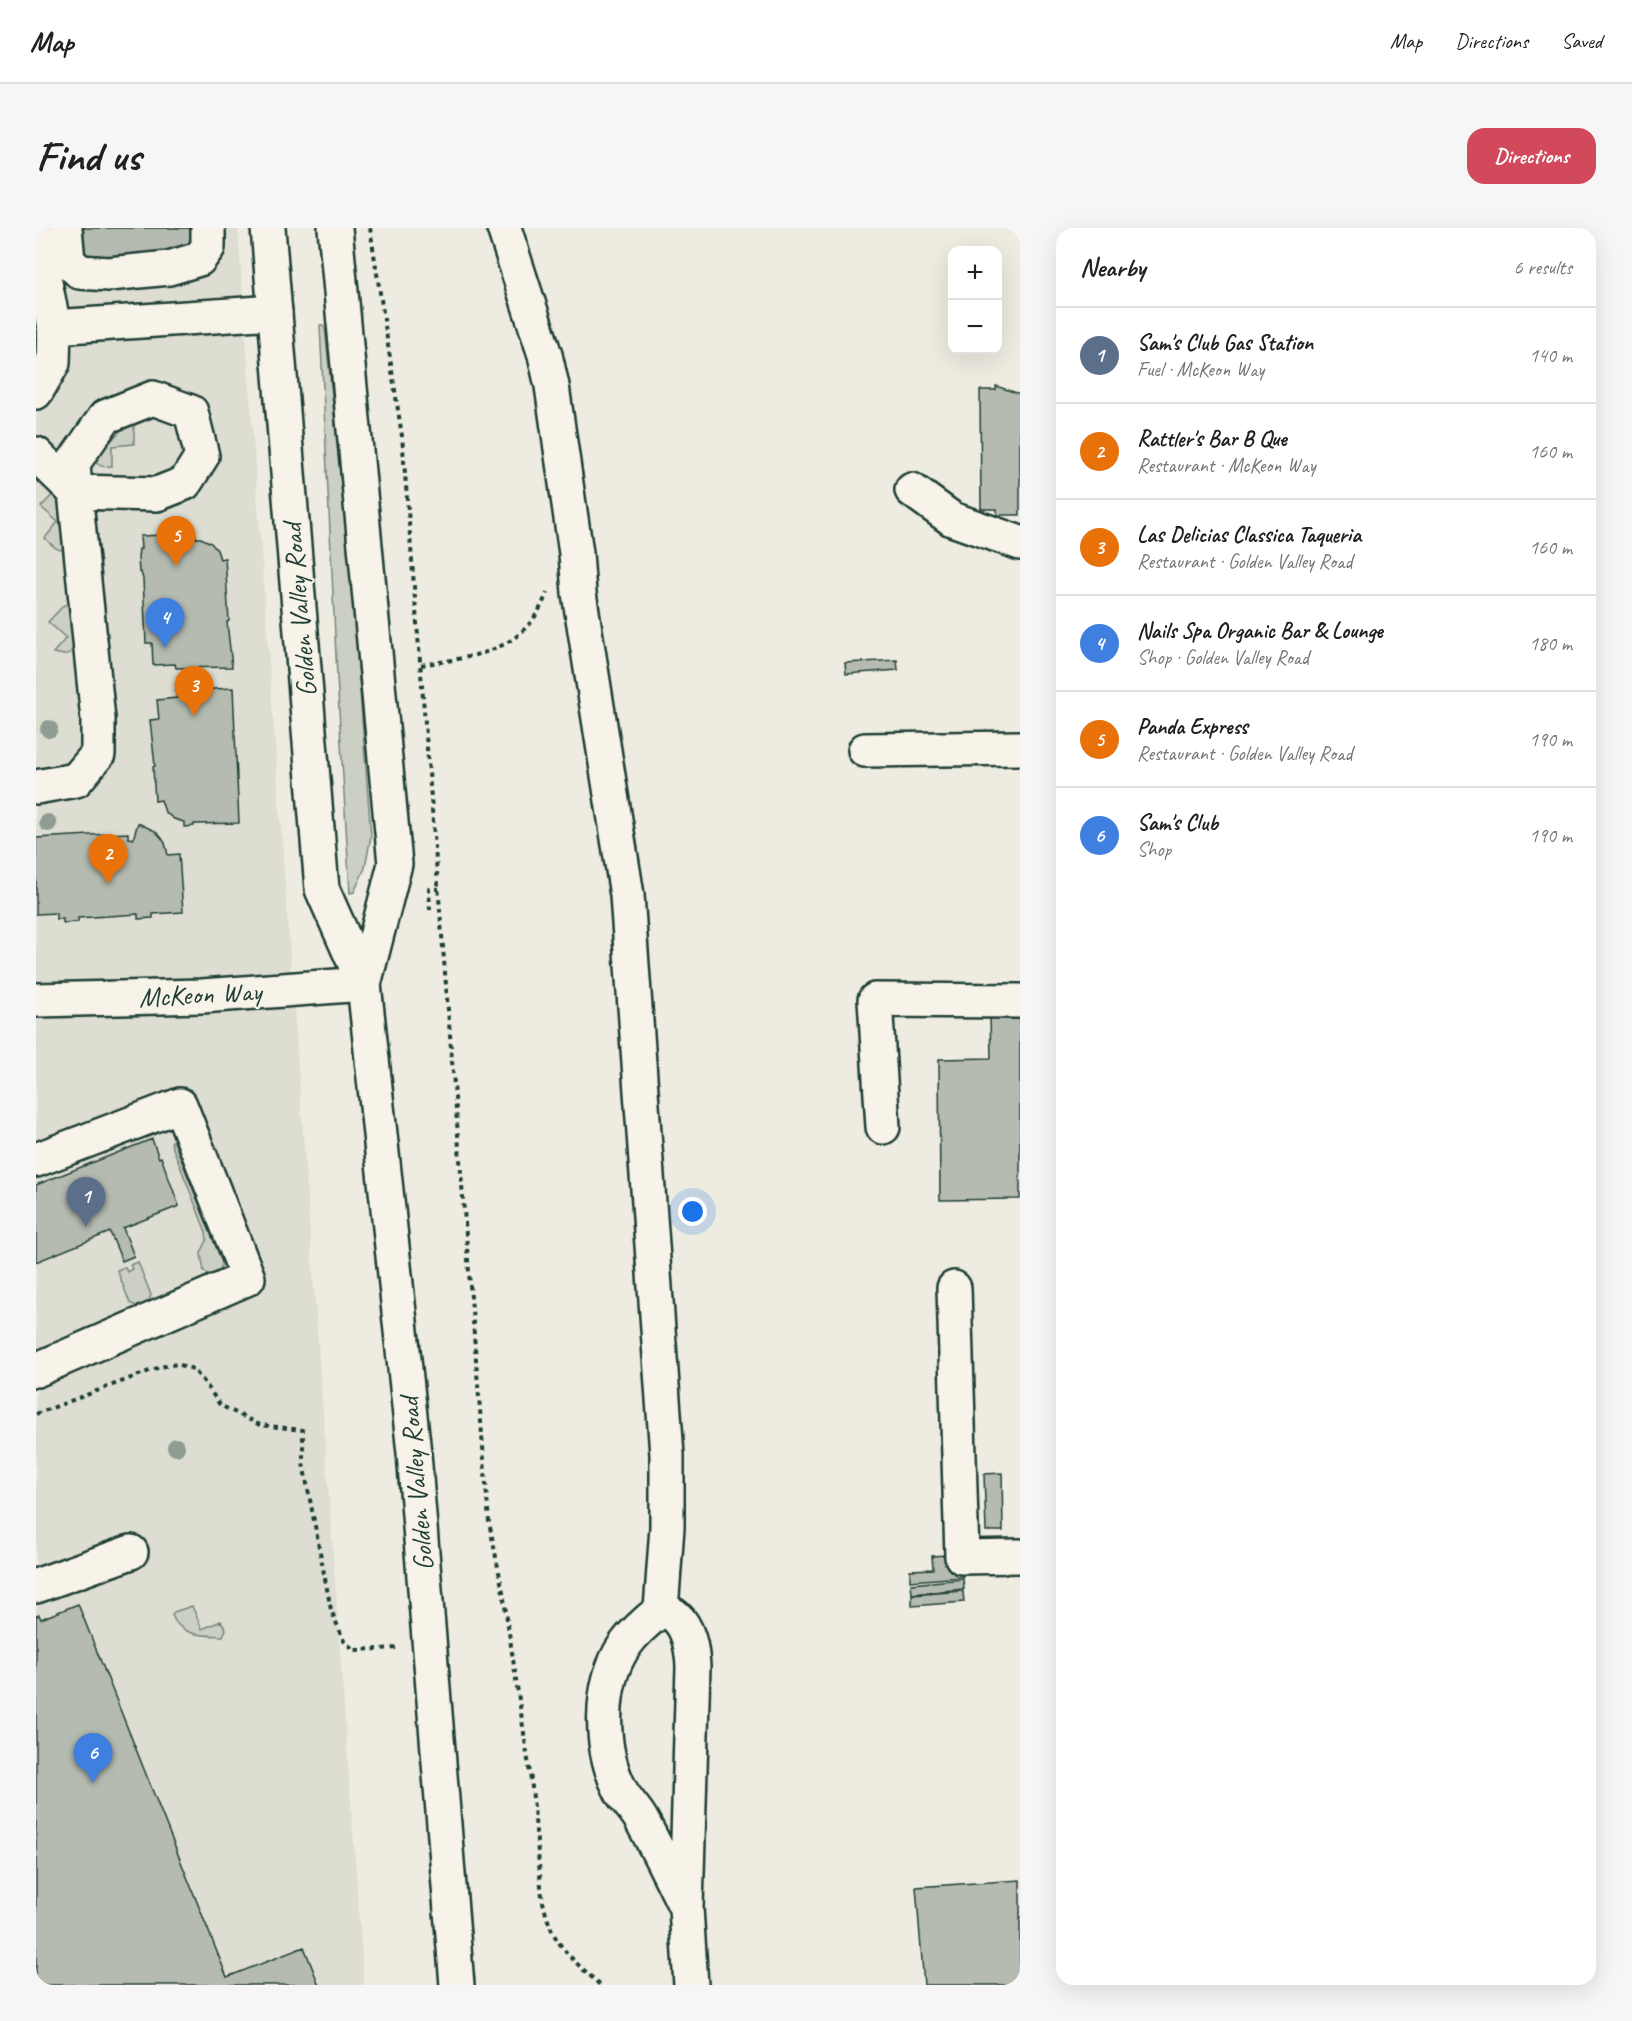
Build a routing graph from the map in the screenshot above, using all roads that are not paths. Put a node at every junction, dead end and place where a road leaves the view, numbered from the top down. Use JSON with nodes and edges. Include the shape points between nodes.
{"nodes":[{"id":1,"x":65,"y":228,"type":"edge"},
{"id":2,"x":208,"y":228,"type":"edge"},
{"id":3,"x":268,"y":228,"type":"edge"},
{"id":4,"x":335,"y":228,"type":"edge"},
{"id":5,"x":504,"y":228,"type":"edge"},
{"id":6,"x":36,"y":238,"type":"edge"},
{"id":7,"x":275,"y":312,"type":"junction"},
{"id":8,"x":54,"y":327,"type":"junction"},
{"id":9,"x":36,"y":392,"type":"edge"},
{"id":10,"x":36,"y":454,"type":"edge"},
{"id":11,"x":912,"y":490,"type":"dead end"},
{"id":12,"x":1020,"y":543,"type":"edge"},
{"id":13,"x":1020,"y":748,"type":"edge"},
{"id":14,"x":865,"y":750,"type":"dead end"},
{"id":15,"x":36,"y":787,"type":"edge"},
{"id":16,"x":364,"y":984,"type":"junction"},
{"id":17,"x":36,"y":1000,"type":"edge"},
{"id":18,"x":1020,"y":1001,"type":"edge"},
{"id":19,"x":883,"y":1127,"type":"dead end"},
{"id":20,"x":36,"y":1160,"type":"edge"},
{"id":21,"x":954,"y":1288,"type":"dead end"},
{"id":22,"x":36,"y":1370,"type":"edge"},
{"id":23,"x":131,"y":1552,"type":"dead end"},
{"id":24,"x":1020,"y":1556,"type":"edge"},
{"id":25,"x":36,"y":1586,"type":"edge"},
{"id":26,"x":662,"y":1610,"type":"junction"},
{"id":27,"x":690,"y":1792,"type":"junction"},
{"id":28,"x":641,"y":1819,"type":"junction"},
{"id":29,"x":686,"y":1908,"type":"junction"},
{"id":30,"x":457,"y":1985,"type":"edge"},
{"id":31,"x":691,"y":1985,"type":"edge"}],
"edges":[{"from":1,"to":2,"type":"main road","via":[[69,261],[80,272],[109,274],[169,268],[199,259],[208,247]]},
{"from":3,"to":7,"type":"main road","name":"Golden Valley Road"},
{"from":4,"to":16,"type":"main road","name":"Golden Valley Road","via":[[395,864]]},
{"from":5,"to":26,"type":"main road","via":[[552,386],[579,593],[627,895],[667,1455]]},
{"from":6,"to":8,"type":"main road"},
{"from":7,"to":8,"type":"main road"},
{"from":7,"to":16,"type":"main road","name":"Golden Valley Road","via":[[322,889]]},
{"from":8,"to":9,"type":"main road","via":[[53,363]]},
{"from":10,"to":15,"type":"main road","via":[[75,492],[98,718],[98,754],[76,780]]},
{"from":11,"to":12,"type":"main road","via":[[952,519]]},
{"from":13,"to":14,"type":"main road"},
{"from":16,"to":17,"type":"main road","name":"McKeon Way","via":[[202,996]]},
{"from":16,"to":30,"type":"main road","name":"Golden Valley Road","via":[[414,1453]]},
{"from":18,"to":19,"type":"main road","via":[[875,1000]]},
{"from":20,"to":22,"type":"main road","via":[[180,1105],[248,1278]]},
{"from":21,"to":24,"type":"main road","via":[[962,1557]]},
{"from":23,"to":25,"type":"main road"},
{"from":26,"to":27,"type":"main road","via":[[675,1616],[692,1646]]},
{"from":26,"to":28,"type":"main road","via":[[648,1619],[624,1647],[611,1675],[606,1700],[608,1754],[621,1790]]},
{"from":27,"to":28,"type":"main road","via":[[662,1815]]},
{"from":27,"to":29,"type":"main road"},
{"from":28,"to":29,"type":"main road"},
{"from":29,"to":31,"type":"main road"}]}
